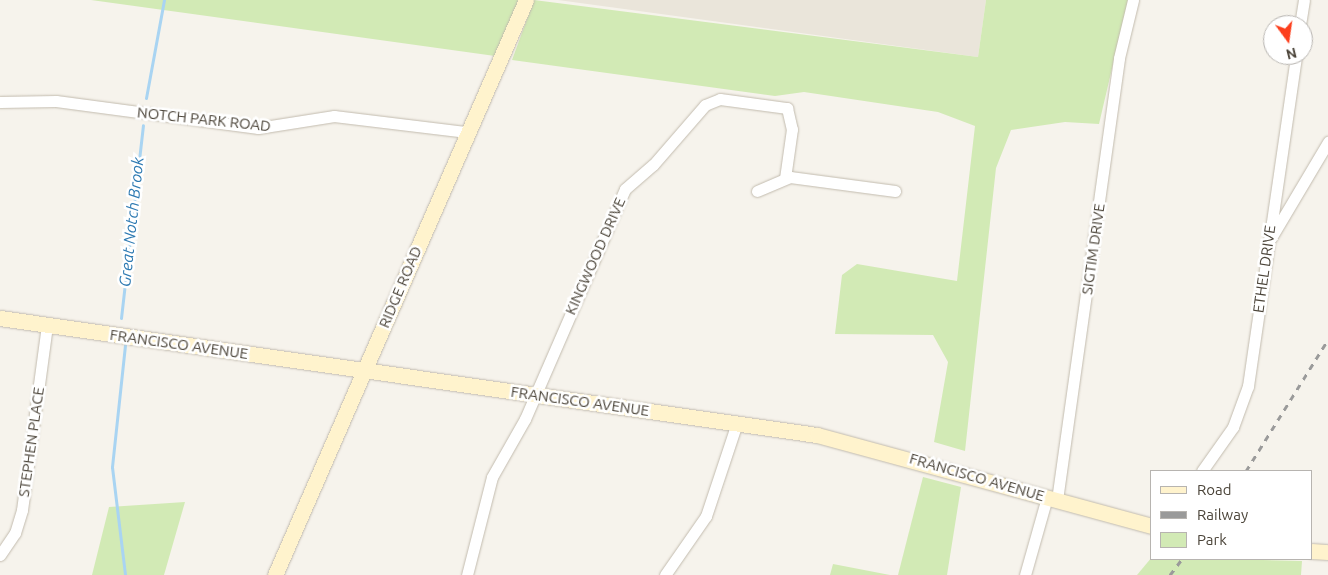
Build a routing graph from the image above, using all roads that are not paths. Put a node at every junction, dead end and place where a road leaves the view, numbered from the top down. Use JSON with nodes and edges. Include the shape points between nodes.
{"nodes":[{"id":1,"x":526,"y":0,"type":"edge"},
{"id":2,"x":1133,"y":0,"type":"edge"},
{"id":3,"x":1304,"y":0,"type":"edge"},
{"id":4,"x":1302,"y":15,"type":"edge"},
{"id":5,"x":1294,"y":65,"type":"edge"},
{"id":6,"x":0,"y":102,"type":"edge"},
{"id":7,"x":467,"y":132,"type":"junction"},
{"id":8,"x":1328,"y":142,"type":"edge"},
{"id":9,"x":785,"y":178,"type":"junction"},
{"id":10,"x":757,"y":191,"type":"dead end"},
{"id":11,"x":895,"y":192,"type":"dead end"},
{"id":12,"x":1267,"y":244,"type":"junction"},
{"id":13,"x":0,"y":318,"type":"edge"},
{"id":14,"x":48,"y":325,"type":"junction"},
{"id":15,"x":364,"y":371,"type":"junction"},
{"id":16,"x":534,"y":395,"type":"junction"},
{"id":17,"x":737,"y":423,"type":"junction"},
{"id":18,"x":1203,"y":470,"type":"edge"},
{"id":19,"x":1052,"y":498,"type":"junction"},
{"id":20,"x":1150,"y":525,"type":"edge"},
{"id":21,"x":1313,"y":551,"type":"edge"},
{"id":22,"x":1328,"y":552,"type":"edge"},
{"id":23,"x":0,"y":555,"type":"edge"},
{"id":24,"x":275,"y":575,"type":"edge"},
{"id":25,"x":467,"y":575,"type":"edge"},
{"id":26,"x":665,"y":575,"type":"edge"},
{"id":27,"x":1025,"y":575,"type":"edge"}],
"edges":[{"from":1,"to":7,"type":"main road","name":"RIDGE ROAD"},
{"from":2,"to":19,"type":"street","name":"SIGTIM DRIVE","via":[[1119,58]]},
{"from":3,"to":4,"type":"street"},
{"from":5,"to":12,"type":"street","name":"ETHEL DRIVE"},
{"from":6,"to":7,"type":"street","name":"NOTCH PARK ROAD","via":[[56,101],[258,128],[340,116]]},
{"from":7,"to":15,"type":"main road","name":"RIDGE ROAD"},
{"from":8,"to":12,"type":"street"},
{"from":9,"to":10,"type":"street"},
{"from":9,"to":11,"type":"street"},
{"from":9,"to":16,"type":"street","name":"KINGWOOD DRIVE","via":[[792,129],[787,108],[730,100],[705,104],[653,165],[625,189]]},
{"from":12,"to":18,"type":"street","name":"ETHEL DRIVE","via":[[1244,403]]},
{"from":13,"to":14,"type":"main road","name":"FRANCISCO AVENUE"},
{"from":14,"to":15,"type":"main road","name":"FRANCISCO AVENUE"},
{"from":14,"to":23,"type":"street","name":"STEPHEN PLACE","via":[[22,510],[15,532]]},
{"from":15,"to":16,"type":"main road","name":"FRANCISCO AVENUE"},
{"from":15,"to":24,"type":"main road","name":"RIDGE ROAD"},
{"from":16,"to":17,"type":"main road","name":"FRANCISCO AVENUE"},
{"from":16,"to":25,"type":"street","name":"KINGWOOD DRIVE","via":[[492,477]]},
{"from":17,"to":19,"type":"main road","name":"FRANCISCO AVENUE","via":[[817,435],[892,452]]},
{"from":17,"to":26,"type":"street","via":[[706,516]]},
{"from":19,"to":20,"type":"main road","name":"FRANCISCO AVENUE"},
{"from":19,"to":27,"type":"street","name":"SIGTIM DRIVE"},
{"from":21,"to":22,"type":"main road"}]}
